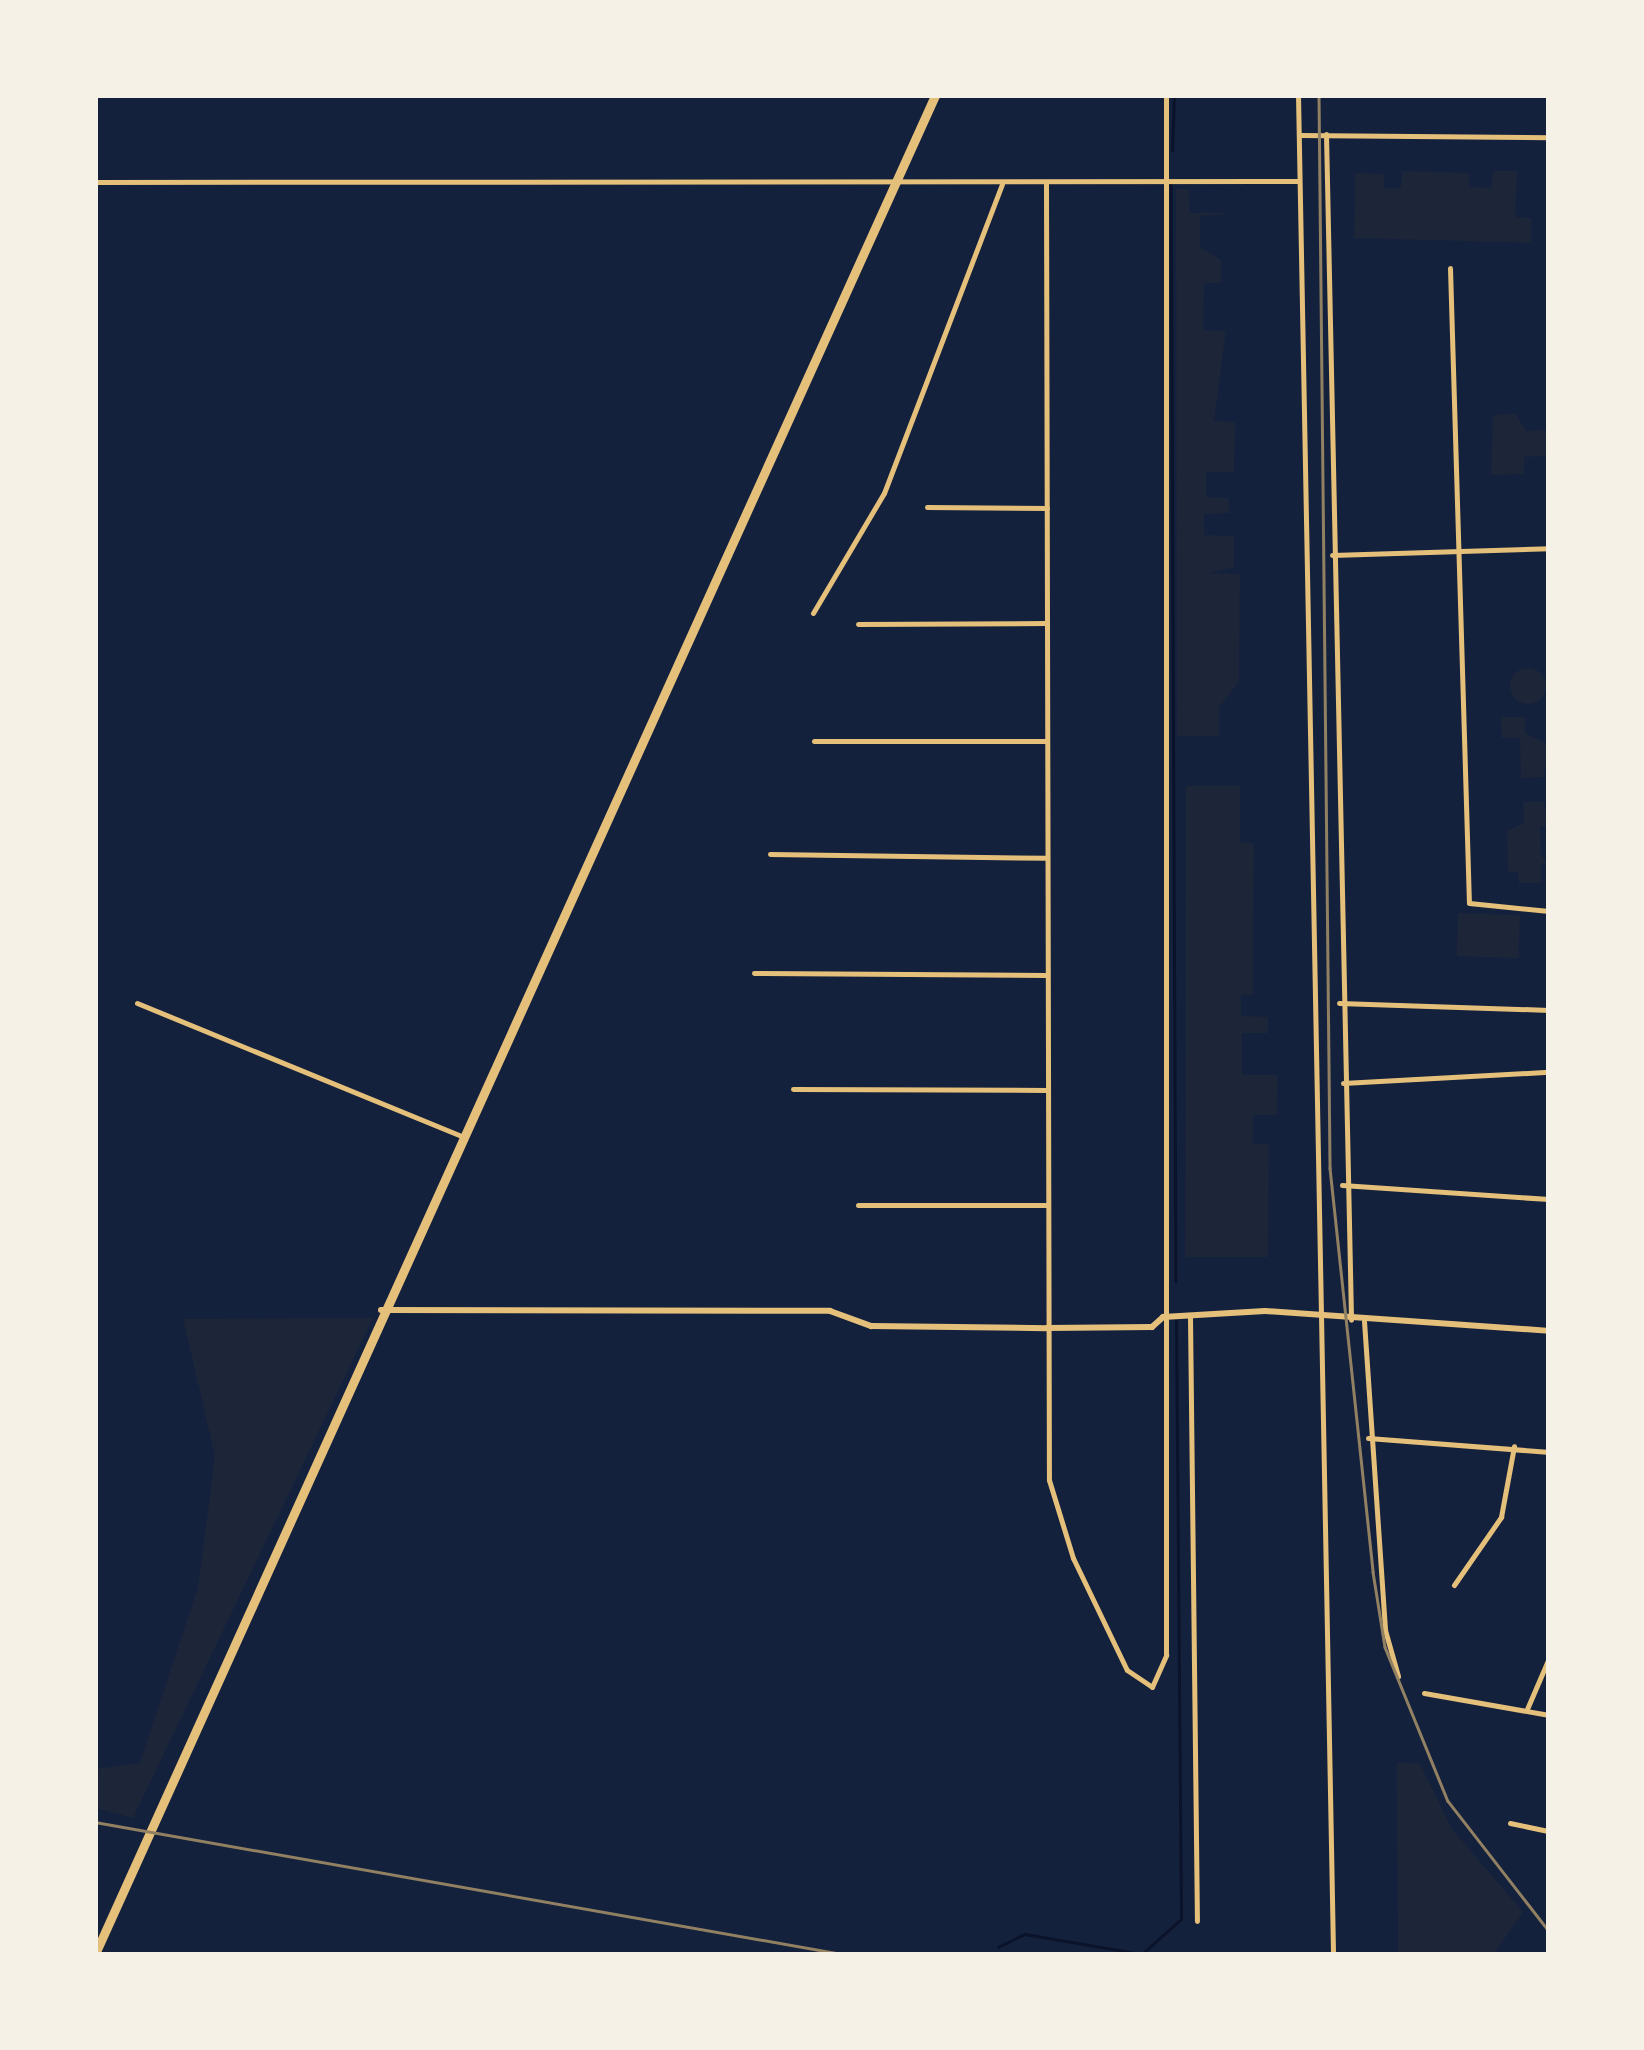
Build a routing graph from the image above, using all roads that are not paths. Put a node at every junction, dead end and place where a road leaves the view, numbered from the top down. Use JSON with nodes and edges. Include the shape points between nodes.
{"nodes":[{"id":1,"x":935,"y":95,"type":"edge"},
{"id":2,"x":1166,"y":95,"type":"edge"},
{"id":3,"x":1298,"y":95,"type":"edge"},
{"id":4,"x":1326,"y":134,"type":"junction"},
{"id":5,"x":1299,"y":135,"type":"junction"},
{"id":6,"x":1549,"y":137,"type":"edge"},
{"id":7,"x":1165,"y":180,"type":"junction"},
{"id":8,"x":895,"y":181,"type":"junction"},
{"id":9,"x":1298,"y":181,"type":"junction"},
{"id":10,"x":95,"y":182,"type":"edge"},
{"id":11,"x":1046,"y":183,"type":"junction"},
{"id":12,"x":1002,"y":184,"type":"junction"},
{"id":13,"x":1450,"y":268,"type":"dead end"},
{"id":14,"x":927,"y":507,"type":"dead end"},
{"id":15,"x":1046,"y":508,"type":"junction"},
{"id":16,"x":1549,"y":548,"type":"edge"},
{"id":17,"x":1454,"y":549,"type":"junction"},
{"id":18,"x":1332,"y":555,"type":"junction"},
{"id":19,"x":813,"y":613,"type":"dead end"},
{"id":20,"x":858,"y":624,"type":"dead end"},
{"id":21,"x":1048,"y":624,"type":"junction"},
{"id":22,"x":814,"y":741,"type":"dead end"},
{"id":23,"x":1047,"y":741,"type":"junction"},
{"id":24,"x":770,"y":854,"type":"dead end"},
{"id":25,"x":1046,"y":858,"type":"junction"},
{"id":26,"x":1549,"y":911,"type":"edge"},
{"id":27,"x":754,"y":973,"type":"dead end"},
{"id":28,"x":1046,"y":974,"type":"junction"},
{"id":29,"x":1339,"y":1003,"type":"junction"},
{"id":30,"x":137,"y":1004,"type":"dead end"},
{"id":31,"x":1549,"y":1010,"type":"edge"},
{"id":32,"x":1549,"y":1072,"type":"edge"},
{"id":33,"x":1343,"y":1083,"type":"junction"},
{"id":34,"x":793,"y":1088,"type":"dead end"},
{"id":35,"x":1047,"y":1090,"type":"junction"},
{"id":36,"x":462,"y":1136,"type":"junction"},
{"id":37,"x":1342,"y":1186,"type":"junction"},
{"id":38,"x":1549,"y":1199,"type":"edge"},
{"id":39,"x":858,"y":1205,"type":"dead end"},
{"id":40,"x":1047,"y":1205,"type":"junction"},
{"id":41,"x":380,"y":1310,"type":"junction"},
{"id":42,"x":1188,"y":1314,"type":"junction"},
{"id":43,"x":1167,"y":1316,"type":"junction"},
{"id":44,"x":1324,"y":1319,"type":"junction"},
{"id":45,"x":1350,"y":1320,"type":"junction"},
{"id":46,"x":1364,"y":1321,"type":"junction"},
{"id":47,"x":1047,"y":1328,"type":"junction"},
{"id":48,"x":1549,"y":1332,"type":"edge"},
{"id":49,"x":1368,"y":1438,"type":"junction"},
{"id":50,"x":1514,"y":1446,"type":"junction"},
{"id":51,"x":1549,"y":1452,"type":"edge"},
{"id":52,"x":1454,"y":1585,"type":"dead end"},
{"id":53,"x":1549,"y":1658,"type":"edge"},
{"id":54,"x":1398,"y":1676,"type":"dead end"},
{"id":55,"x":1424,"y":1693,"type":"dead end"},
{"id":56,"x":1526,"y":1711,"type":"junction"},
{"id":57,"x":1549,"y":1715,"type":"edge"},
{"id":58,"x":1510,"y":1823,"type":"dead end"},
{"id":59,"x":1549,"y":1831,"type":"edge"},
{"id":60,"x":1197,"y":1921,"type":"dead end"},
{"id":61,"x":95,"y":1954,"type":"edge"},
{"id":62,"x":1334,"y":1955,"type":"edge"}],
"edges":[{"from":1,"to":8,"type":"main road"},
{"from":2,"to":7,"type":"street"},
{"from":3,"to":5,"type":"street"},
{"from":4,"to":5,"type":"street"},
{"from":4,"to":6,"type":"street"},
{"from":4,"to":18,"type":"street"},
{"from":5,"to":9,"type":"street"},
{"from":7,"to":9,"type":"street"},
{"from":7,"to":11,"type":"street"},
{"from":7,"to":43,"type":"street"},
{"from":8,"to":10,"type":"street"},
{"from":8,"to":12,"type":"street"},
{"from":8,"to":36,"type":"main road"},
{"from":9,"to":44,"type":"street"},
{"from":11,"to":12,"type":"street"},
{"from":11,"to":15,"type":"street"},
{"from":12,"to":19,"type":"street","via":[[884,493]]},
{"from":13,"to":17,"type":"street"},
{"from":14,"to":15,"type":"street"},
{"from":15,"to":21,"type":"street"},
{"from":16,"to":17,"type":"street"},
{"from":17,"to":18,"type":"street"},
{"from":17,"to":26,"type":"street","via":[[1469,903]]},
{"from":18,"to":29,"type":"street"},
{"from":20,"to":21,"type":"street"},
{"from":21,"to":23,"type":"street"},
{"from":22,"to":23,"type":"street"},
{"from":23,"to":25,"type":"street"},
{"from":24,"to":25,"type":"street"},
{"from":25,"to":28,"type":"street"},
{"from":27,"to":28,"type":"street"},
{"from":28,"to":35,"type":"street"},
{"from":29,"to":31,"type":"street"},
{"from":29,"to":33,"type":"street"},
{"from":30,"to":36,"type":"street"},
{"from":32,"to":33,"type":"street"},
{"from":33,"to":37,"type":"street"},
{"from":34,"to":35,"type":"street"},
{"from":35,"to":40,"type":"street"},
{"from":36,"to":41,"type":"main road"},
{"from":37,"to":38,"type":"street"},
{"from":37,"to":45,"type":"street"},
{"from":39,"to":40,"type":"street"},
{"from":40,"to":47,"type":"street"},
{"from":41,"to":47,"type":"street","via":[[830,1312],[871,1326]]},
{"from":41,"to":61,"type":"main road"},
{"from":42,"to":43,"type":"street"},
{"from":42,"to":44,"type":"street"},
{"from":42,"to":60,"type":"street"},
{"from":43,"to":47,"type":"street","via":[[1152,1327]]},
{"from":43,"to":47,"type":"street","via":[[1166,1654],[1158,1686],[1146,1686],[1127,1670],[1052,1505]]},
{"from":44,"to":45,"type":"street"},
{"from":44,"to":62,"type":"street"},
{"from":45,"to":46,"type":"street"},
{"from":46,"to":48,"type":"street"},
{"from":46,"to":49,"type":"street"},
{"from":49,"to":50,"type":"street"},
{"from":49,"to":54,"type":"street","via":[[1385,1630]]},
{"from":50,"to":51,"type":"street"},
{"from":50,"to":52,"type":"street","via":[[1501,1517]]},
{"from":53,"to":56,"type":"street"},
{"from":55,"to":56,"type":"street"},
{"from":56,"to":57,"type":"street"},
{"from":58,"to":59,"type":"street"}]}
